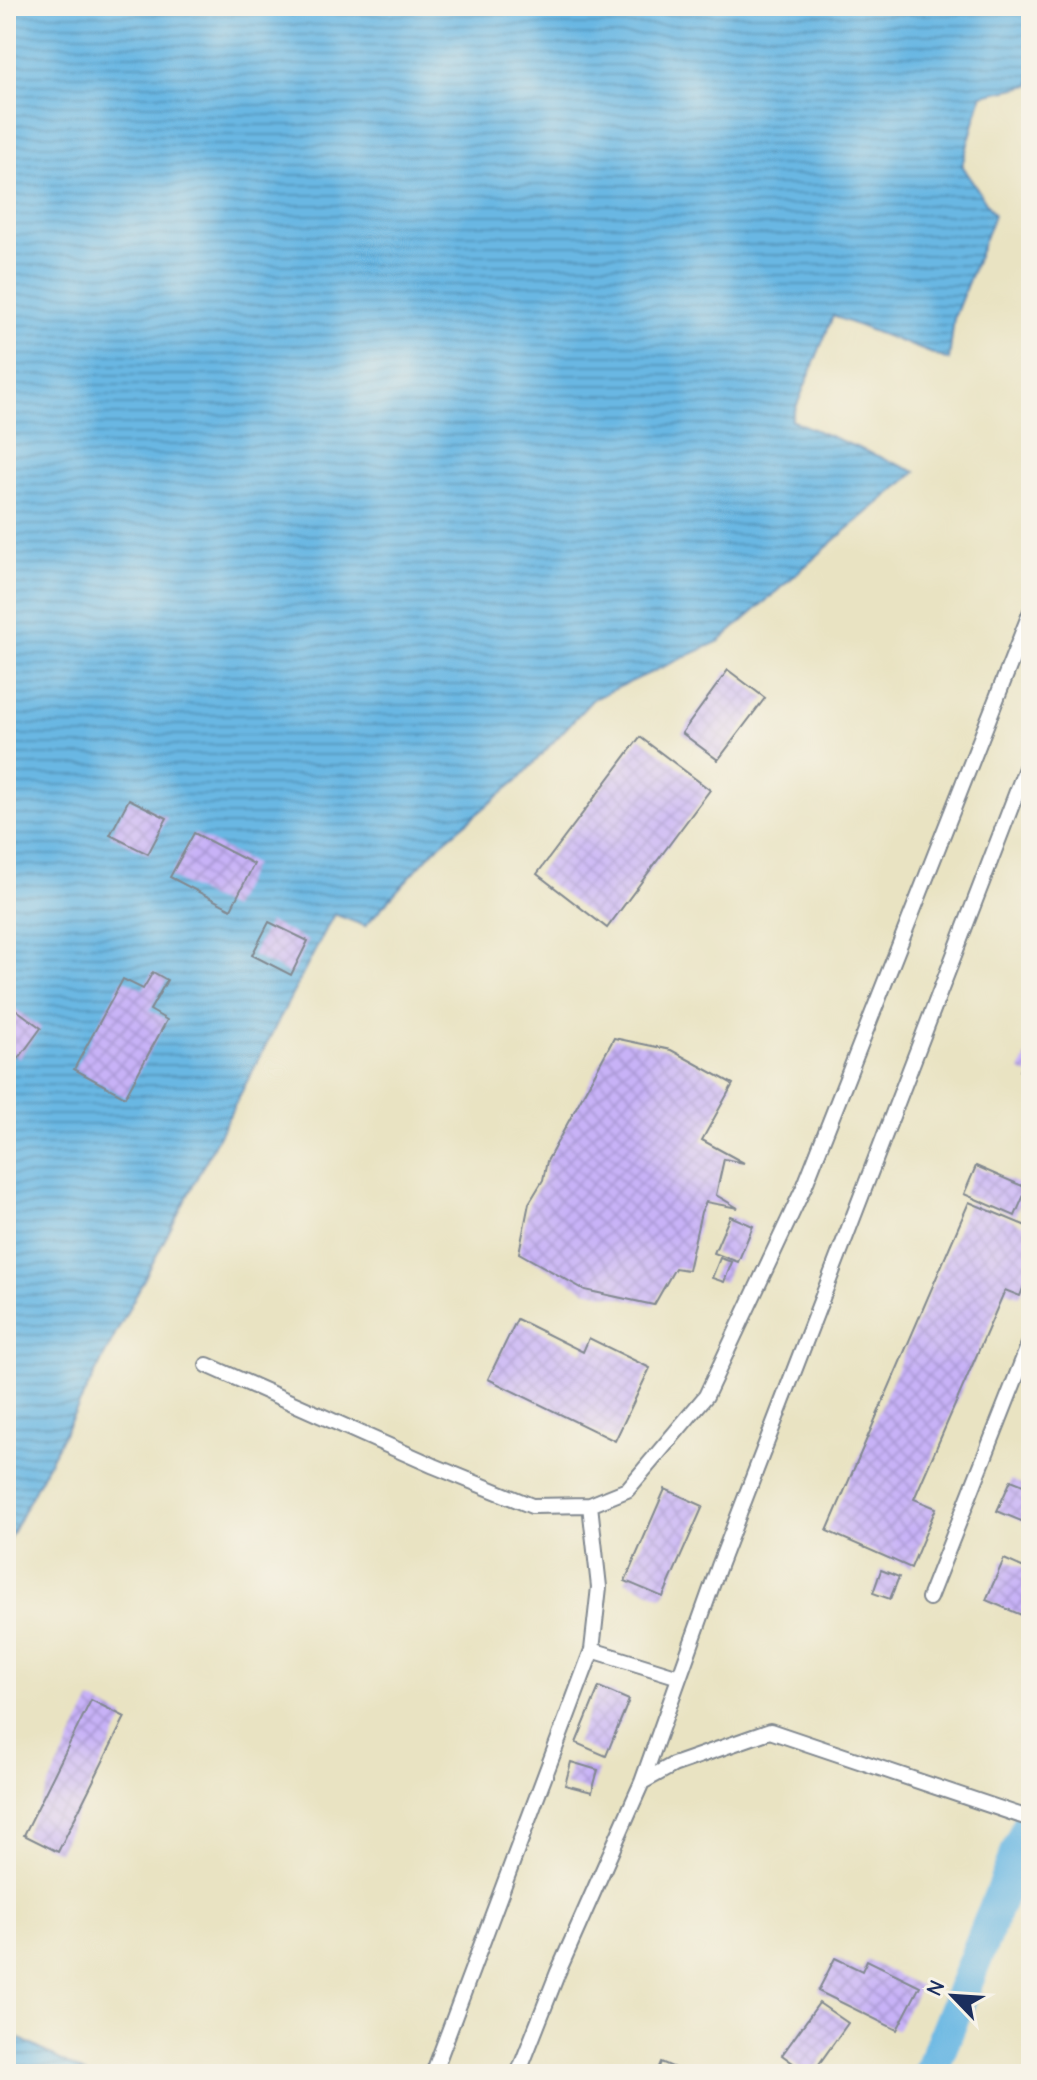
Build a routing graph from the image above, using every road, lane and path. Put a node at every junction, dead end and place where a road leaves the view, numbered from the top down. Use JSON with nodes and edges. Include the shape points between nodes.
{"nodes":[{"id":1,"x":1031,"y":611,"type":"edge"},
{"id":2,"x":1031,"y":755,"type":"edge"},
{"id":3,"x":1031,"y":1339,"type":"edge"},
{"id":4,"x":207,"y":1365,"type":"dead end"},
{"id":5,"x":590,"y":1505,"type":"junction"},
{"id":6,"x":929,"y":1598,"type":"dead end"},
{"id":7,"x":592,"y":1650,"type":"junction"},
{"id":8,"x":679,"y":1677,"type":"junction"},
{"id":9,"x":642,"y":1782,"type":"junction"},
{"id":10,"x":1031,"y":1819,"type":"edge"},
{"id":11,"x":433,"y":2074,"type":"edge"},
{"id":12,"x":518,"y":2074,"type":"edge"}],
"edges":[{"from":1,"to":5,"type":"lane","via":[[805,1185],[706,1396],[627,1490]]},
{"from":2,"to":8,"type":"lane"},
{"from":3,"to":6,"type":"lane"},
{"from":4,"to":5,"type":"lane","via":[[532,1506]]},
{"from":5,"to":7,"type":"lane","via":[[599,1587]]},
{"from":7,"to":8,"type":"lane"},
{"from":7,"to":11,"type":"lane"},
{"from":8,"to":9,"type":"lane"},
{"from":9,"to":10,"type":"lane","via":[[673,1765],[770,1731]]},
{"from":9,"to":12,"type":"lane"}]}
